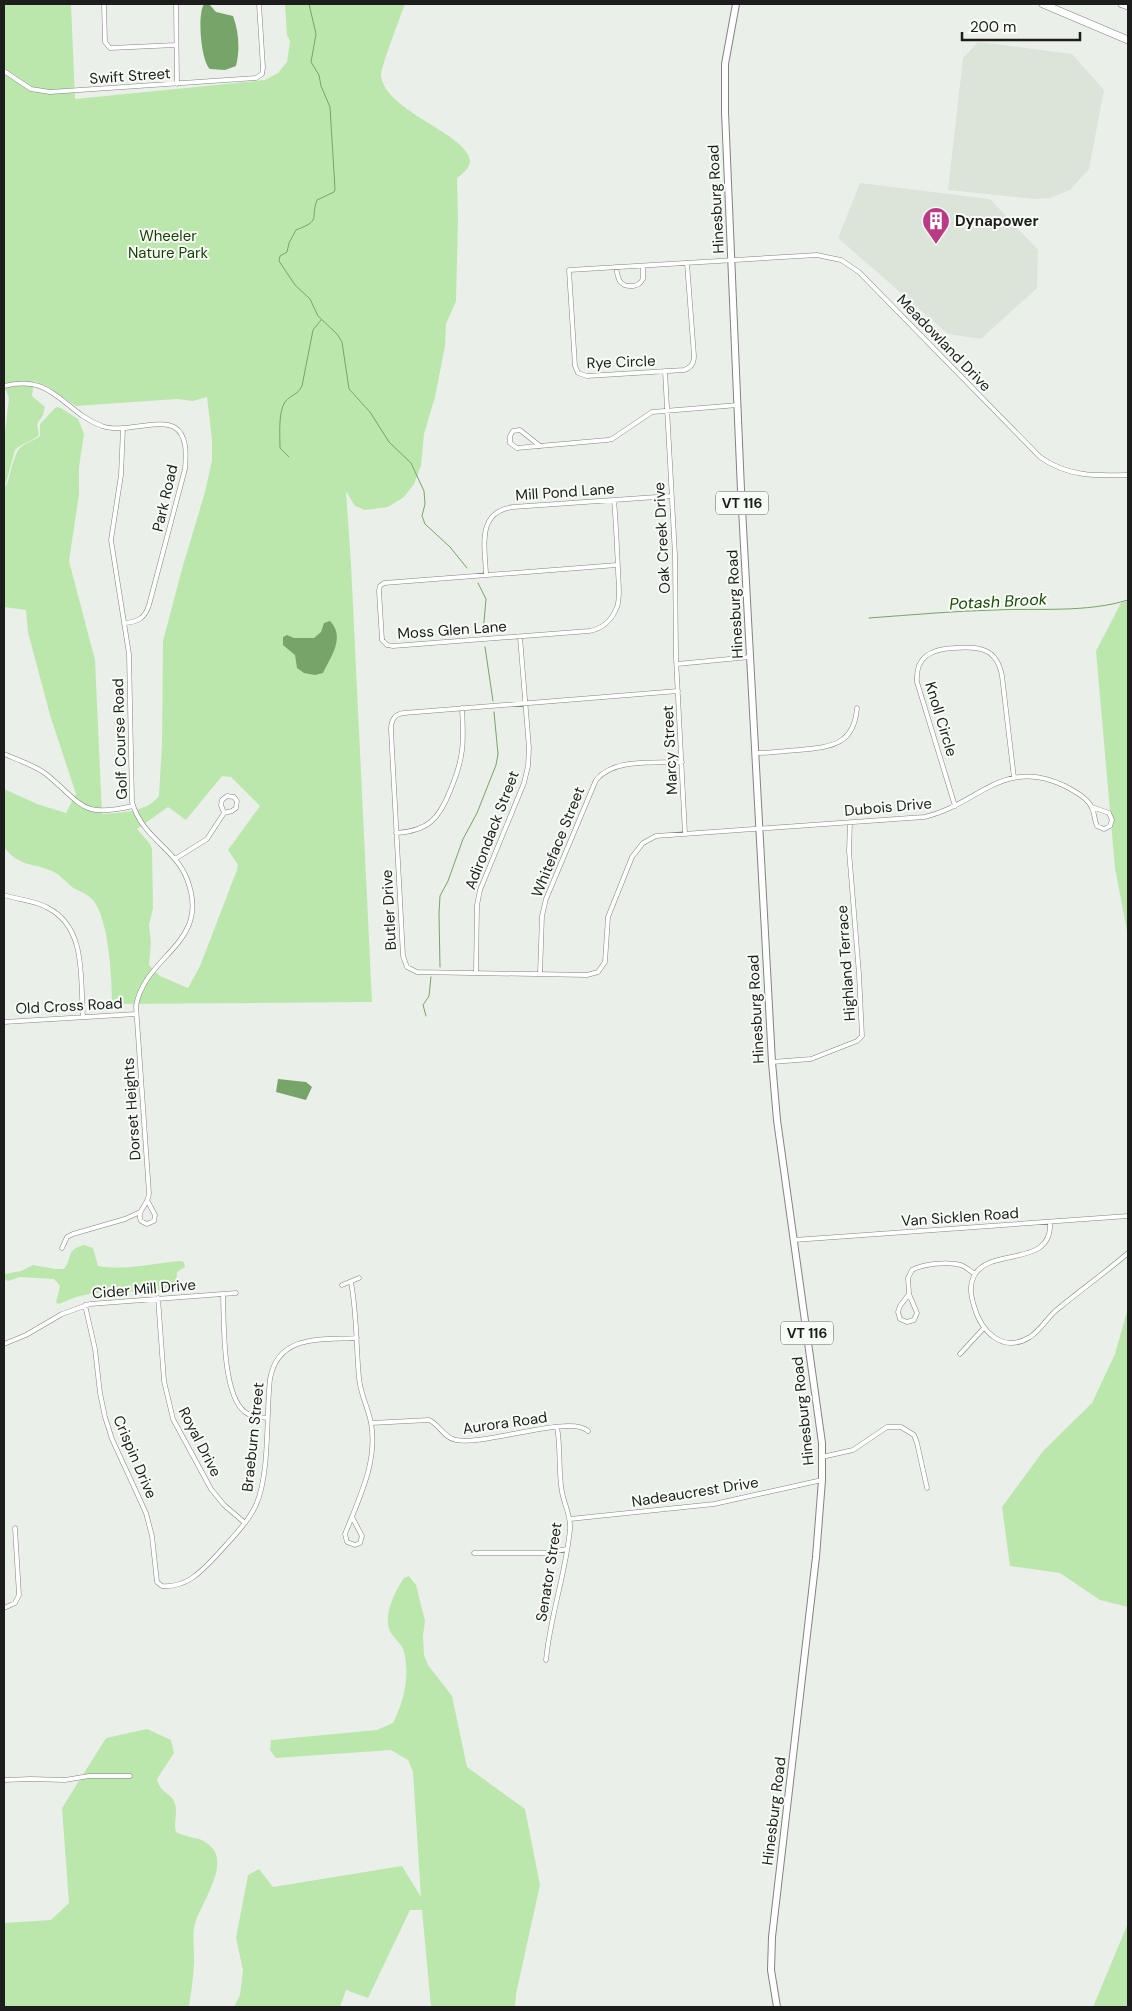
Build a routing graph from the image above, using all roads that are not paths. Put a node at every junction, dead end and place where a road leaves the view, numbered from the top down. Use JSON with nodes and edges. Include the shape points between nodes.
{"nodes":[{"id":1,"x":104,"y":4,"type":"edge"},
{"id":2,"x":176,"y":4,"type":"edge"},
{"id":3,"x":259,"y":4,"type":"edge"},
{"id":4,"x":736,"y":4,"type":"edge"},
{"id":5,"x":1043,"y":4,"type":"edge"},
{"id":6,"x":1122,"y":4,"type":"edge"},
{"id":7,"x":1128,"y":6,"type":"edge"},
{"id":8,"x":1128,"y":40,"type":"edge"},
{"id":9,"x":176,"y":45,"type":"junction"},
{"id":10,"x":4,"y":71,"type":"edge"},
{"id":11,"x":177,"y":84,"type":"junction"},
{"id":12,"x":732,"y":260,"type":"junction"},
{"id":13,"x":686,"y":263,"type":"junction"},
{"id":14,"x":643,"y":266,"type":"junction"},
{"id":15,"x":616,"y":267,"type":"junction"},
{"id":16,"x":666,"y":372,"type":"junction"},
{"id":17,"x":4,"y":386,"type":"edge"},
{"id":18,"x":738,"y":405,"type":"junction"},
{"id":19,"x":667,"y":410,"type":"junction"},
{"id":20,"x":123,"y":428,"type":"junction"},
{"id":21,"x":540,"y":446,"type":"junction"},
{"id":22,"x":1128,"y":475,"type":"edge"},
{"id":23,"x":671,"y":496,"type":"junction"},
{"id":24,"x":614,"y":500,"type":"junction"},
{"id":25,"x":618,"y":565,"type":"junction"},
{"id":26,"x":486,"y":574,"type":"junction"},
{"id":27,"x":125,"y":623,"type":"junction"},
{"id":28,"x":520,"y":636,"type":"junction"},
{"id":29,"x":750,"y":656,"type":"junction"},
{"id":30,"x":676,"y":664,"type":"junction"},
{"id":31,"x":678,"y":690,"type":"junction"},
{"id":32,"x":526,"y":703,"type":"junction"},
{"id":33,"x":462,"y":708,"type":"junction"},
{"id":34,"x":857,"y":708,"type":"dead end"},
{"id":35,"x":755,"y":753,"type":"junction"},
{"id":36,"x":4,"y":754,"type":"edge"},
{"id":37,"x":682,"y":762,"type":"junction"},
{"id":38,"x":1014,"y":778,"type":"junction"},
{"id":39,"x":134,"y":806,"type":"junction"},
{"id":40,"x":955,"y":806,"type":"junction"},
{"id":41,"x":1092,"y":807,"type":"junction"},
{"id":42,"x":224,"y":813,"type":"junction"},
{"id":43,"x":850,"y":822,"type":"junction"},
{"id":44,"x":758,"y":830,"type":"junction"},
{"id":45,"x":396,"y":833,"type":"junction"},
{"id":46,"x":685,"y":834,"type":"junction"},
{"id":47,"x":174,"y":859,"type":"junction"},
{"id":48,"x":4,"y":895,"type":"edge"},
{"id":49,"x":476,"y":973,"type":"junction"},
{"id":50,"x":540,"y":974,"type":"junction"},
{"id":51,"x":136,"y":1014,"type":"junction"},
{"id":52,"x":83,"y":1017,"type":"junction"},
{"id":53,"x":4,"y":1022,"type":"edge"},
{"id":54,"x":772,"y":1062,"type":"junction"},
{"id":55,"x":148,"y":1202,"type":"junction"},
{"id":56,"x":140,"y":1212,"type":"junction"},
{"id":57,"x":1128,"y":1216,"type":"edge"},
{"id":58,"x":1050,"y":1222,"type":"junction"},
{"id":59,"x":794,"y":1240,"type":"junction"},
{"id":60,"x":62,"y":1248,"type":"dead end"},
{"id":61,"x":1128,"y":1253,"type":"edge"},
{"id":62,"x":975,"y":1274,"type":"junction"},
{"id":63,"x":359,"y":1278,"type":"dead end"},
{"id":64,"x":351,"y":1282,"type":"junction"},
{"id":65,"x":342,"y":1285,"type":"dead end"},
{"id":66,"x":236,"y":1293,"type":"dead end"},
{"id":67,"x":223,"y":1294,"type":"junction"},
{"id":68,"x":909,"y":1294,"type":"junction"},
{"id":69,"x":158,"y":1298,"type":"junction"},
{"id":70,"x":85,"y":1305,"type":"junction"},
{"id":71,"x":983,"y":1328,"type":"junction"},
{"id":72,"x":357,"y":1338,"type":"junction"},
{"id":73,"x":4,"y":1344,"type":"edge"},
{"id":74,"x":960,"y":1354,"type":"dead end"},
{"id":75,"x":267,"y":1418,"type":"junction"},
{"id":76,"x":371,"y":1423,"type":"junction"},
{"id":77,"x":557,"y":1427,"type":"junction"},
{"id":78,"x":588,"y":1431,"type":"dead end"},
{"id":79,"x":822,"y":1457,"type":"junction"},
{"id":80,"x":822,"y":1480,"type":"junction"},
{"id":81,"x":927,"y":1488,"type":"dead end"},
{"id":82,"x":352,"y":1517,"type":"junction"},
{"id":83,"x":570,"y":1519,"type":"junction"},
{"id":84,"x":245,"y":1523,"type":"junction"},
{"id":85,"x":16,"y":1528,"type":"dead end"},
{"id":86,"x":567,"y":1549,"type":"junction"},
{"id":87,"x":474,"y":1553,"type":"dead end"},
{"id":88,"x":162,"y":1586,"type":"joint"},
{"id":89,"x":4,"y":1608,"type":"edge"},
{"id":90,"x":546,"y":1660,"type":"dead end"},
{"id":91,"x":130,"y":1776,"type":"dead end"},
{"id":92,"x":4,"y":1780,"type":"edge"},
{"id":93,"x":776,"y":2007,"type":"edge"}],
"edges":[{"from":1,"to":9,"type":"street","via":[[105,42],[110,48]]},
{"from":2,"to":9,"type":"street"},
{"from":3,"to":11,"type":"street","name":"Swift Street","via":[[262,74],[256,78]]},
{"from":4,"to":12,"type":"main road","name":"Hinesburg Road","number":"VT 116","via":[[728,40],[724,88]]},
{"from":5,"to":8,"type":"highway"},
{"from":6,"to":7,"type":"highway"},
{"from":9,"to":11,"type":"street"},
{"from":10,"to":11,"type":"street","name":"Swift Street","via":[[31,89],[50,92]]},
{"from":12,"to":13,"type":"street","name":"Rye Circle"},
{"from":12,"to":18,"type":"main road","name":"Hinesburg Road","number":"VT 116"},
{"from":12,"to":22,"type":"street","name":"Meadowland Drive","via":[[817,255],[841,260],[860,272],[1040,457],[1058,468],[1078,474]]},
{"from":13,"to":14,"type":"street","name":"Rye Circle"},
{"from":13,"to":16,"type":"street","name":"Rye Circle","via":[[694,361],[686,370]]},
{"from":14,"to":15,"type":"street","name":"Rye Circle"},
{"from":14,"to":15,"type":"street","via":[[643,279],[636,285],[622,284]]},
{"from":15,"to":16,"type":"street","name":"Rye Circle","via":[[569,270],[576,370],[585,376]]},
{"from":16,"to":19,"type":"street","name":"Oak Creek Drive"},
{"from":17,"to":20,"type":"street","name":"Park Road","via":[[22,383],[40,386],[96,424]]},
{"from":18,"to":19,"type":"street"},
{"from":18,"to":29,"type":"main road","name":"Hinesburg Road","number":"VT 116"},
{"from":19,"to":21,"type":"street","via":[[650,413],[610,439]]},
{"from":19,"to":23,"type":"street","name":"Oak Creek Drive"},
{"from":20,"to":27,"type":"street","name":"Golf Course Road","via":[[121,475],[111,540]]},
{"from":20,"to":27,"type":"street","name":"Park Road","via":[[174,427],[182,438],[186,457],[148,610],[140,619]]},
{"from":21,"to":21,"type":"street","via":[[516,447],[510,443],[510,436],[513,431],[520,430]]},
{"from":23,"to":24,"type":"street","name":"Mill Pond Lane"},
{"from":23,"to":30,"type":"street","name":"Oak Creek Drive"},
{"from":24,"to":25,"type":"street","name":"Moss Glen Lane"},
{"from":24,"to":26,"type":"street","name":"Mill Pond Lane","via":[[500,510],[490,519],[485,530]]},
{"from":25,"to":26,"type":"street","name":"Moss Glen Lane"},
{"from":25,"to":28,"type":"street","name":"Moss Glen Lane","via":[[617,607],[602,626],[589,631]]},
{"from":26,"to":28,"type":"street","name":"Moss Glen Lane","via":[[384,583],[379,591],[383,642],[393,646]]},
{"from":27,"to":39,"type":"street","name":"Golf Course Road","via":[[130,666]]},
{"from":28,"to":32,"type":"street","name":"Adirondack Street"},
{"from":29,"to":30,"type":"street"},
{"from":29,"to":35,"type":"main road","name":"Hinesburg Road","number":"VT 116"},
{"from":30,"to":31,"type":"street","name":"Marcy Street"},
{"from":31,"to":32,"type":"street","name":"Butler Drive"},
{"from":31,"to":37,"type":"street","name":"Marcy Street"},
{"from":32,"to":33,"type":"street","name":"Butler Drive"},
{"from":32,"to":49,"type":"street","name":"Adirondack Street","via":[[528,766],[480,890]]},
{"from":33,"to":45,"type":"street","via":[[462,760],[443,807],[424,827]]},
{"from":33,"to":45,"type":"street","name":"Butler Drive","via":[[398,714],[392,720]]},
{"from":34,"to":35,"type":"street","via":[[852,730],[839,743]]},
{"from":35,"to":44,"type":"main road","name":"Hinesburg Road","number":"VT 116"},
{"from":36,"to":39,"type":"street","via":[[39,770],[89,809],[111,811]]},
{"from":37,"to":46,"type":"street","name":"Marcy Street"},
{"from":37,"to":50,"type":"street","name":"Whiteface Street","via":[[618,766],[604,771],[596,780],[546,898],[542,916]]},
{"from":38,"to":40,"type":"street","name":"Dubois Drive","via":[[989,786]]},
{"from":38,"to":40,"type":"street","name":"Knoll Circle","via":[[1002,676],[997,661],[986,650],[975,647],[934,650],[921,662],[917,682]]},
{"from":38,"to":41,"type":"street","name":"Dubois Drive","via":[[1055,782],[1078,794]]},
{"from":39,"to":47,"type":"street","name":"Golf Course Road","via":[[145,829]]},
{"from":40,"to":43,"type":"street","name":"Dubois Drive","via":[[919,818]]},
{"from":41,"to":41,"type":"street","name":"Dubois Drive","via":[[1096,825],[1108,827],[1111,815]]},
{"from":42,"to":42,"type":"street","via":[[236,808],[234,797],[223,798]]},
{"from":42,"to":47,"type":"street","via":[[207,839]]},
{"from":43,"to":44,"type":"street","name":"Dubois Drive"},
{"from":43,"to":54,"type":"street","name":"Highland Terrace","via":[[849,851],[862,1036],[814,1059]]},
{"from":44,"to":46,"type":"street","name":"Butler Drive"},
{"from":44,"to":54,"type":"main road","name":"Hinesburg Road","number":"VT 116"},
{"from":45,"to":49,"type":"street","name":"Butler Drive","via":[[406,966],[417,972]]},
{"from":46,"to":50,"type":"street","name":"Butler Drive","via":[[651,838],[635,852],[608,917],[605,962],[601,970],[592,975]]},
{"from":47,"to":51,"type":"street","name":"Golf Course Road","via":[[191,892],[191,919],[179,944],[142,986]]},
{"from":48,"to":52,"type":"street","via":[[47,907],[70,926],[79,951]]},
{"from":49,"to":50,"type":"street","name":"Butler Drive"},
{"from":51,"to":52,"type":"street","name":"Old Cross Road"},
{"from":51,"to":55,"type":"street","name":"Dorset Heights"},
{"from":52,"to":53,"type":"street","name":"Old Cross Road"},
{"from":54,"to":59,"type":"main road","name":"Hinesburg Road","number":"VT 116"},
{"from":55,"to":56,"type":"street"},
{"from":55,"to":56,"type":"street","name":"Dorset Heights","via":[[154,1220],[142,1223]]},
{"from":56,"to":60,"type":"street","via":[[73,1234],[67,1237]]},
{"from":57,"to":58,"type":"street","name":"Van Sicklen Road"},
{"from":58,"to":59,"type":"street","name":"Van Sicklen Road"},
{"from":58,"to":62,"type":"street","via":[[1048,1237],[1040,1247],[988,1264]]},
{"from":59,"to":79,"type":"main road","name":"Hinesburg Road","number":"VT 116"},
{"from":61,"to":71,"type":"street","via":[[1059,1307],[1041,1328],[1027,1338],[1017,1342],[1001,1341]]},
{"from":62,"to":68,"type":"street","via":[[956,1264],[918,1267],[909,1275]]},
{"from":62,"to":71,"type":"street","via":[[971,1295]]},
{"from":63,"to":64,"type":"street"},
{"from":64,"to":65,"type":"street"},
{"from":64,"to":72,"type":"street"},
{"from":66,"to":67,"type":"street","name":"Cider Mill Drive"},
{"from":67,"to":69,"type":"street","name":"Cider Mill Drive"},
{"from":67,"to":75,"type":"street","via":[[228,1375],[233,1395],[246,1413]]},
{"from":68,"to":68,"type":"street","via":[[898,1312],[900,1319],[907,1322],[914,1320],[917,1313]]},
{"from":69,"to":70,"type":"street","name":"Cider Mill Drive"},
{"from":69,"to":84,"type":"street","name":"Royal Drive","via":[[164,1381],[174,1419],[211,1489]]},
{"from":70,"to":73,"type":"street","name":"Cider Mill Drive"},
{"from":70,"to":88,"type":"street","name":"Crispin Drive","via":[[105,1417],[116,1449],[144,1506],[152,1536],[157,1582]]},
{"from":71,"to":74,"type":"street"},
{"from":72,"to":75,"type":"street","name":"Braeburn Street","via":[[306,1340],[286,1350],[276,1360],[272,1371]]},
{"from":72,"to":76,"type":"street","via":[[360,1384]]},
{"from":75,"to":84,"type":"street","name":"Braeburn Street","via":[[264,1474],[260,1493]]},
{"from":76,"to":77,"type":"street","name":"Aurora Road","via":[[429,1420],[447,1436],[464,1441]]},
{"from":76,"to":82,"type":"street","via":[[369,1469]]},
{"from":77,"to":78,"type":"street","name":"Aurora Road","via":[[579,1426]]},
{"from":77,"to":83,"type":"street","name":"Senator Street","via":[[562,1491]]},
{"from":79,"to":80,"type":"main road","name":"Hinesburg Road","number":"VT 116"},
{"from":79,"to":81,"type":"street","via":[[853,1450],[887,1427],[901,1427],[914,1435]]},
{"from":80,"to":83,"type":"street","name":"Nadeaucrest Drive","via":[[714,1504]]},
{"from":80,"to":93,"type":"main road","name":"Hinesburg Road","number":"VT 116","via":[[772,1937],[771,1970]]},
{"from":82,"to":82,"type":"street","via":[[345,1537],[348,1543],[355,1545],[360,1543],[362,1536]]},
{"from":83,"to":86,"type":"street","name":"Senator Street"},
{"from":84,"to":88,"type":"street","name":"Braeburn Street","via":[[199,1574],[184,1582]]},
{"from":85,"to":89,"type":"street","via":[[19,1595],[14,1603]]},
{"from":86,"to":87,"type":"street","via":[[545,1553]]},
{"from":86,"to":90,"type":"street","name":"Senator Street"},
{"from":91,"to":92,"type":"street"}]}
